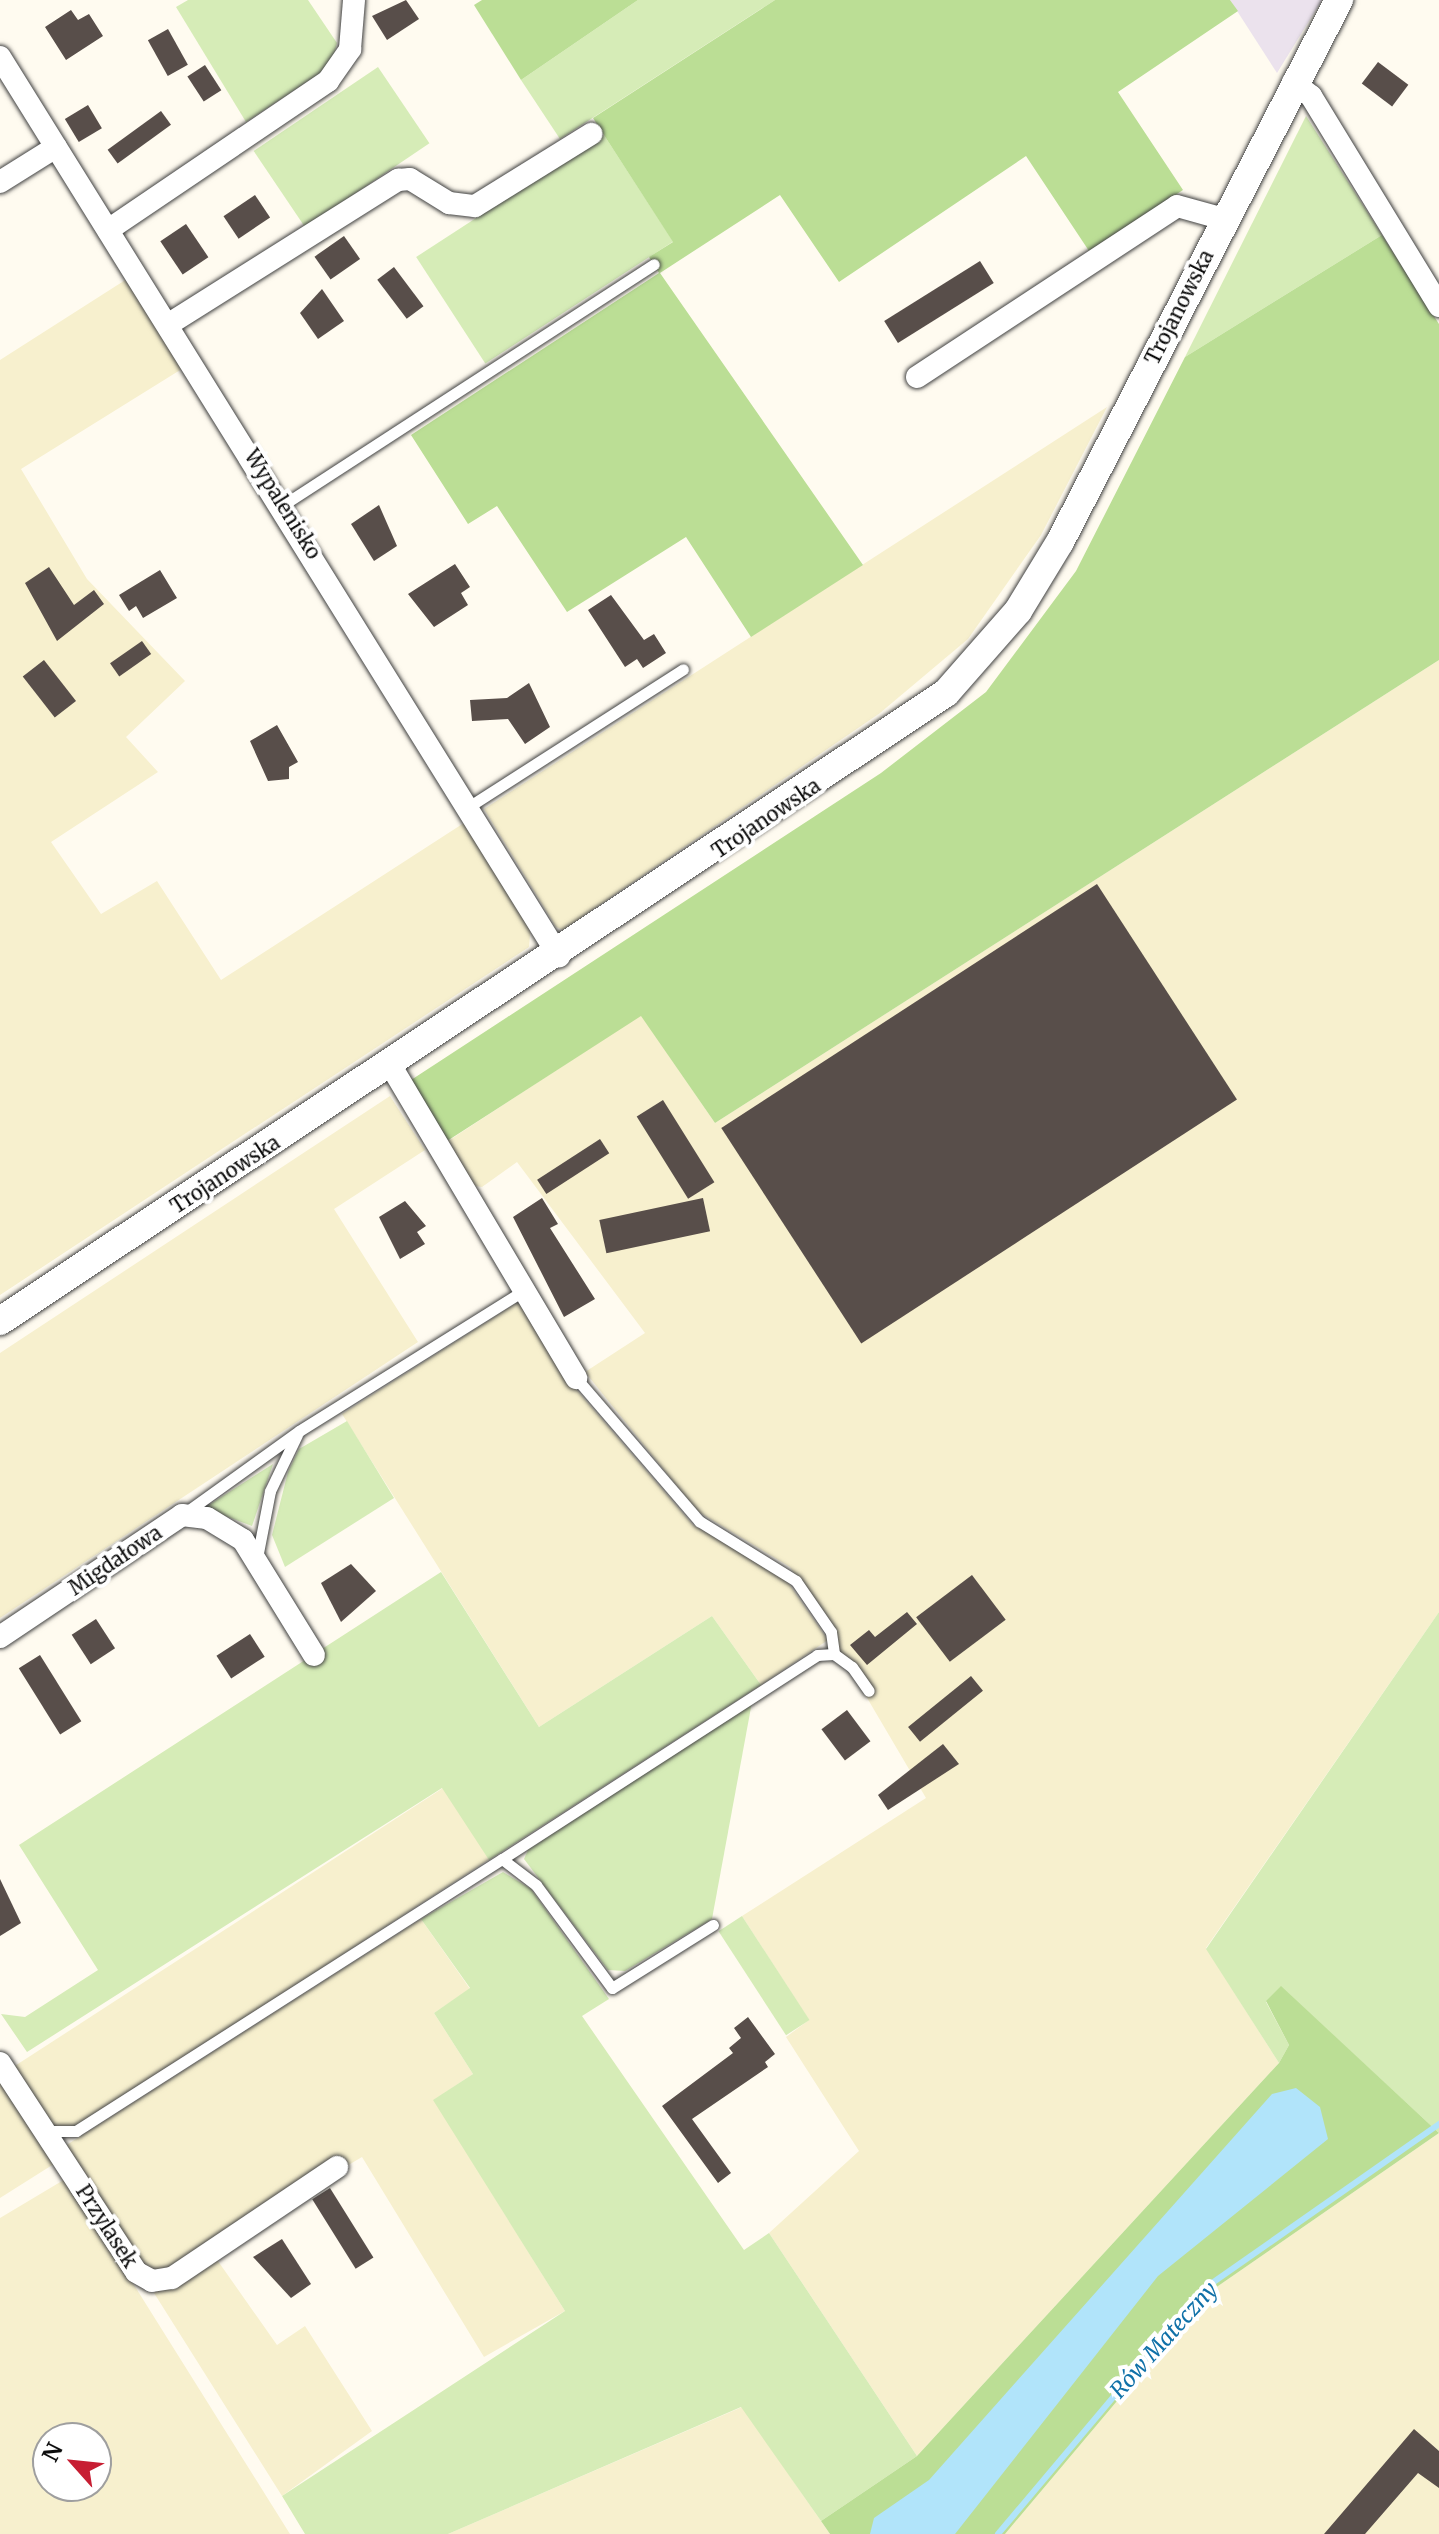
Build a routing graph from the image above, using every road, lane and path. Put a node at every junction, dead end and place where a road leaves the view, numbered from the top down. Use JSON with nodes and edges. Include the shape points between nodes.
{"nodes":[{"id":1,"x":354,"y":0,"type":"edge"},
{"id":2,"x":1339,"y":0,"type":"edge"},
{"id":3,"x":0,"y":57,"type":"edge"},
{"id":4,"x":1291,"y":86,"type":"junction"},
{"id":5,"x":591,"y":134,"type":"dead end"},
{"id":6,"x":56,"y":147,"type":"junction"},
{"id":7,"x":0,"y":182,"type":"edge"},
{"id":8,"x":1224,"y":219,"type":"junction"},
{"id":9,"x":108,"y":230,"type":"junction"},
{"id":10,"x":654,"y":264,"type":"dead end"},
{"id":11,"x":1433,"y":282,"type":"edge"},
{"id":12,"x":1439,"y":306,"type":"edge"},
{"id":13,"x":169,"y":324,"type":"junction"},
{"id":14,"x":917,"y":377,"type":"dead end"},
{"id":15,"x":283,"y":505,"type":"junction"},
{"id":16,"x":683,"y":669,"type":"dead end"},
{"id":17,"x":470,"y":806,"type":"junction"},
{"id":18,"x":559,"y":956,"type":"junction"},
{"id":19,"x":391,"y":1066,"type":"junction"},
{"id":20,"x":520,"y":1293,"type":"junction"},
{"id":21,"x":0,"y":1321,"type":"edge"},
{"id":22,"x":576,"y":1378,"type":"joint"},
{"id":23,"x":299,"y":1431,"type":"junction"},
{"id":24,"x":182,"y":1515,"type":"junction"},
{"id":25,"x":257,"y":1563,"type":"junction"},
{"id":26,"x":0,"y":1637,"type":"edge"},
{"id":27,"x":834,"y":1654,"type":"junction"},
{"id":28,"x":314,"y":1655,"type":"dead end"},
{"id":29,"x":869,"y":1691,"type":"dead end"},
{"id":30,"x":502,"y":1859,"type":"junction"},
{"id":31,"x":713,"y":1925,"type":"dead end"},
{"id":32,"x":0,"y":2063,"type":"edge"},
{"id":33,"x":44,"y":2130,"type":"junction"},
{"id":34,"x":337,"y":2167,"type":"dead end"}],
"edges":[{"from":1,"to":9,"type":"street","via":[[350,49],[328,81]]},
{"from":2,"to":4,"type":"street","name":"Trojanowska"},
{"from":3,"to":6,"type":"street","name":"Wypalenisko"},
{"from":4,"to":8,"type":"street","name":"Trojanowska"},
{"from":4,"to":11,"type":"street","via":[[1311,96]]},
{"from":5,"to":13,"type":"street","via":[[475,206],[449,203],[410,179],[398,180]]},
{"from":6,"to":7,"type":"street"},
{"from":6,"to":9,"type":"street","name":"Wypalenisko"},
{"from":8,"to":14,"type":"street","via":[[1177,206]]},
{"from":8,"to":18,"type":"street","name":"Trojanowska","via":[[1060,542],[994,642],[895,732]]},
{"from":9,"to":13,"type":"street","name":"Wypalenisko"},
{"from":10,"to":15,"type":"lane"},
{"from":11,"to":12,"type":"street"},
{"from":13,"to":15,"type":"street","name":"Wypalenisko"},
{"from":15,"to":17,"type":"street","name":"Wypalenisko"},
{"from":16,"to":17,"type":"lane"},
{"from":17,"to":18,"type":"street","name":"Wypalenisko"},
{"from":18,"to":19,"type":"street","name":"Trojanowska"},
{"from":19,"to":20,"type":"street"},
{"from":19,"to":21,"type":"street","name":"Trojanowska"},
{"from":20,"to":22,"type":"street"},
{"from":20,"to":23,"type":"lane"},
{"from":22,"to":27,"type":"lane","via":[[699,1521],[796,1581],[820,1609]]},
{"from":23,"to":24,"type":"lane"},
{"from":23,"to":25,"type":"lane","via":[[270,1491]]},
{"from":24,"to":25,"type":"street","name":"Migdałowa","via":[[227,1528]]},
{"from":24,"to":26,"type":"street","name":"Migdałowa"},
{"from":25,"to":28,"type":"street","name":"Migdałowa"},
{"from":27,"to":29,"type":"lane"},
{"from":27,"to":30,"type":"lane","via":[[817,1655]]},
{"from":30,"to":31,"type":"lane","via":[[536,1885],[612,1988]]},
{"from":30,"to":33,"type":"lane","via":[[76,2131]]},
{"from":32,"to":33,"type":"street","name":"Przylasek"},
{"from":33,"to":34,"type":"street","name":"Przylasek","via":[[136,2272],[152,2281],[172,2278]]}]}
